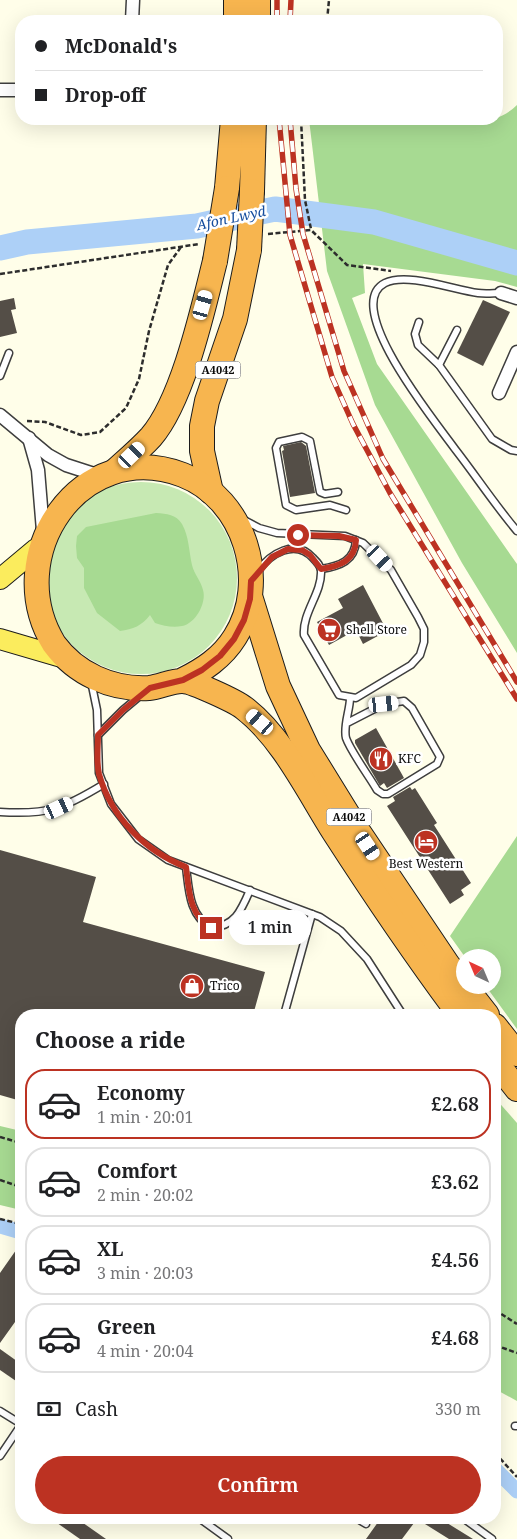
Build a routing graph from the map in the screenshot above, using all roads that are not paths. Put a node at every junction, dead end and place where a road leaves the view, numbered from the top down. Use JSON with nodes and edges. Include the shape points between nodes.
{"nodes":[{"id":1,"x":133,"y":0,"type":"edge"},
{"id":2,"x":236,"y":0,"type":"edge"},
{"id":3,"x":258,"y":0,"type":"edge"},
{"id":4,"x":132,"y":15,"type":"edge"},
{"id":5,"x":236,"y":15,"type":"edge"},
{"id":6,"x":258,"y":15,"type":"edge"},
{"id":7,"x":0,"y":90,"type":"edge"},
{"id":8,"x":15,"y":90,"type":"edge"},
{"id":9,"x":232,"y":125,"type":"edge"},
{"id":10,"x":254,"y":125,"type":"edge"},
{"id":11,"x":501,"y":293,"type":"joint"},
{"id":12,"x":517,"y":298,"type":"edge"},
{"id":13,"x":419,"y":322,"type":"dead end"},
{"id":14,"x":457,"y":330,"type":"dead end"},
{"id":15,"x":517,"y":352,"type":"edge"},
{"id":16,"x":9,"y":353,"type":"dead end"},
{"id":17,"x":439,"y":365,"type":"junction"},
{"id":18,"x":0,"y":376,"type":"edge"},
{"id":19,"x":499,"y":393,"type":"dead end"},
{"id":20,"x":3,"y":417,"type":"edge"},
{"id":21,"x":29,"y":438,"type":"junction"},
{"id":22,"x":517,"y":450,"type":"edge"},
{"id":23,"x":108,"y":474,"type":"junction"},
{"id":24,"x":211,"y":492,"type":"junction"},
{"id":25,"x":338,"y":492,"type":"dead end"},
{"id":26,"x":346,"y":510,"type":"dead end"},
{"id":27,"x":230,"y":512,"type":"junction"},
{"id":28,"x":517,"y":531,"type":"edge"},
{"id":29,"x":40,"y":540,"type":"junction"},
{"id":30,"x":356,"y":540,"type":"junction"},
{"id":31,"x":321,"y":569,"type":"junction"},
{"id":32,"x":0,"y":580,"type":"edge"},
{"id":33,"x":251,"y":590,"type":"junction"},
{"id":34,"x":0,"y":639,"type":"edge"},
{"id":35,"x":68,"y":659,"type":"junction"},
{"id":36,"x":90,"y":675,"type":"junction"},
{"id":37,"x":183,"y":680,"type":"junction"},
{"id":38,"x":150,"y":688,"type":"junction"},
{"id":39,"x":350,"y":698,"type":"junction"},
{"id":40,"x":347,"y":723,"type":"junction"},
{"id":41,"x":98,"y":735,"type":"junction"},
{"id":42,"x":104,"y":784,"type":"junction"},
{"id":43,"x":0,"y":812,"type":"edge"},
{"id":44,"x":186,"y":867,"type":"junction"},
{"id":45,"x":250,"y":890,"type":"junction"},
{"id":46,"x":312,"y":914,"type":"junction"},
{"id":47,"x":286,"y":1009,"type":"edge"},
{"id":48,"x":399,"y":1009,"type":"edge"},
{"id":49,"x":456,"y":1009,"type":"edge"},
{"id":50,"x":483,"y":1009,"type":"edge"},
{"id":51,"x":501,"y":1034,"type":"edge"},
{"id":52,"x":517,"y":1054,"type":"edge"},
{"id":53,"x":501,"y":1069,"type":"edge"},
{"id":54,"x":517,"y":1089,"type":"edge"},
{"id":55,"x":0,"y":1411,"type":"edge"},
{"id":56,"x":15,"y":1421,"type":"edge"},
{"id":57,"x":15,"y":1434,"type":"edge"},
{"id":58,"x":0,"y":1456,"type":"edge"},
{"id":59,"x":207,"y":1524,"type":"edge"},
{"id":60,"x":471,"y":1524,"type":"edge"},
{"id":61,"x":228,"y":1539,"type":"edge"},
{"id":62,"x":492,"y":1539,"type":"edge"}],
"edges":[{"from":1,"to":4,"type":"street"},
{"from":2,"to":5,"type":"highway"},
{"from":3,"to":6,"type":"highway"},
{"from":7,"to":8,"type":"street"},
{"from":9,"to":23,"type":"highway","number":"A4042","bridge":true,"via":[[227,188],[208,252],[187,362],[152,436]]},
{"from":10,"to":24,"type":"highway","number":"A4042","bridge":true,"via":[[252,191],[257,242],[202,426],[202,451]]},
{"from":11,"to":12,"type":"street"},
{"from":11,"to":28,"type":"lane","via":[[480,293],[397,279],[378,289],[374,298],[375,316],[397,369]]},
{"from":13,"to":17,"type":"lane","via":[[415,334],[418,345]]},
{"from":14,"to":17,"type":"lane"},
{"from":15,"to":19,"type":"street"},
{"from":16,"to":18,"type":"lane"},
{"from":17,"to":22,"type":"lane","via":[[492,439],[510,450]]},
{"from":20,"to":21,"type":"street"},
{"from":21,"to":23,"type":"street","via":[[48,455],[66,465]]},
{"from":21,"to":29,"type":"street","via":[[38,470]]},
{"from":23,"to":24,"type":"highway","via":[[144,468],[173,472]]},
{"from":23,"to":29,"type":"highway","via":[[66,498]]},
{"from":24,"to":27,"type":"highway"},
{"from":25,"to":26,"type":"lane","via":[[320,492],[310,440],[302,437],[279,442],[276,448],[286,505],[296,510],[330,505]]},
{"from":27,"to":30,"type":"lane","via":[[272,532]]},
{"from":27,"to":33,"type":"highway","via":[[247,550]]},
{"from":29,"to":32,"type":"main road"},
{"from":29,"to":35,"type":"highway","via":[[33,568],[36,608],[54,644]]},
{"from":30,"to":31,"type":"lane","via":[[350,558],[342,564]]},
{"from":30,"to":39,"type":"lane","via":[[391,570],[425,636],[423,649],[411,665],[356,698]]},
{"from":31,"to":33,"type":"lane","via":[[306,552],[288,549],[267,561]]},
{"from":31,"to":39,"type":"lane","via":[[319,588],[304,635],[334,690]]},
{"from":33,"to":37,"type":"highway","via":[[244,620],[234,639],[220,656]]},
{"from":33,"to":50,"type":"highway","number":"A4042","via":[[278,686],[308,750],[358,831]]},
{"from":34,"to":35,"type":"main road"},
{"from":35,"to":36,"type":"highway"},
{"from":36,"to":38,"type":"highway","via":[[115,685]]},
{"from":36,"to":41,"type":"lane"},
{"from":37,"to":38,"type":"highway"},
{"from":37,"to":49,"type":"highway","number":"A4042","via":[[230,699],[260,722]]},
{"from":38,"to":41,"type":"lane"},
{"from":39,"to":40,"type":"lane"},
{"from":40,"to":40,"type":"lane","via":[[384,704],[404,701],[412,708],[440,757],[437,764],[383,794],[377,790],[346,737]]},
{"from":41,"to":42,"type":"lane","via":[[99,773]]},
{"from":42,"to":43,"type":"lane","via":[[59,808],[33,814]]},
{"from":42,"to":44,"type":"lane","via":[[111,804],[138,839],[168,860]]},
{"from":44,"to":45,"type":"lane"},
{"from":44,"to":45,"type":"lane","via":[[195,913],[202,923],[211,928],[231,923]]},
{"from":45,"to":46,"type":"lane"},
{"from":46,"to":47,"type":"lane"},
{"from":46,"to":48,"type":"lane","via":[[341,931],[367,959]]},
{"from":51,"to":52,"type":"highway"},
{"from":53,"to":54,"type":"highway"},
{"from":55,"to":56,"type":"lane"},
{"from":57,"to":58,"type":"lane"},
{"from":59,"to":61,"type":"lane"},
{"from":60,"to":62,"type":"lane"}]}
